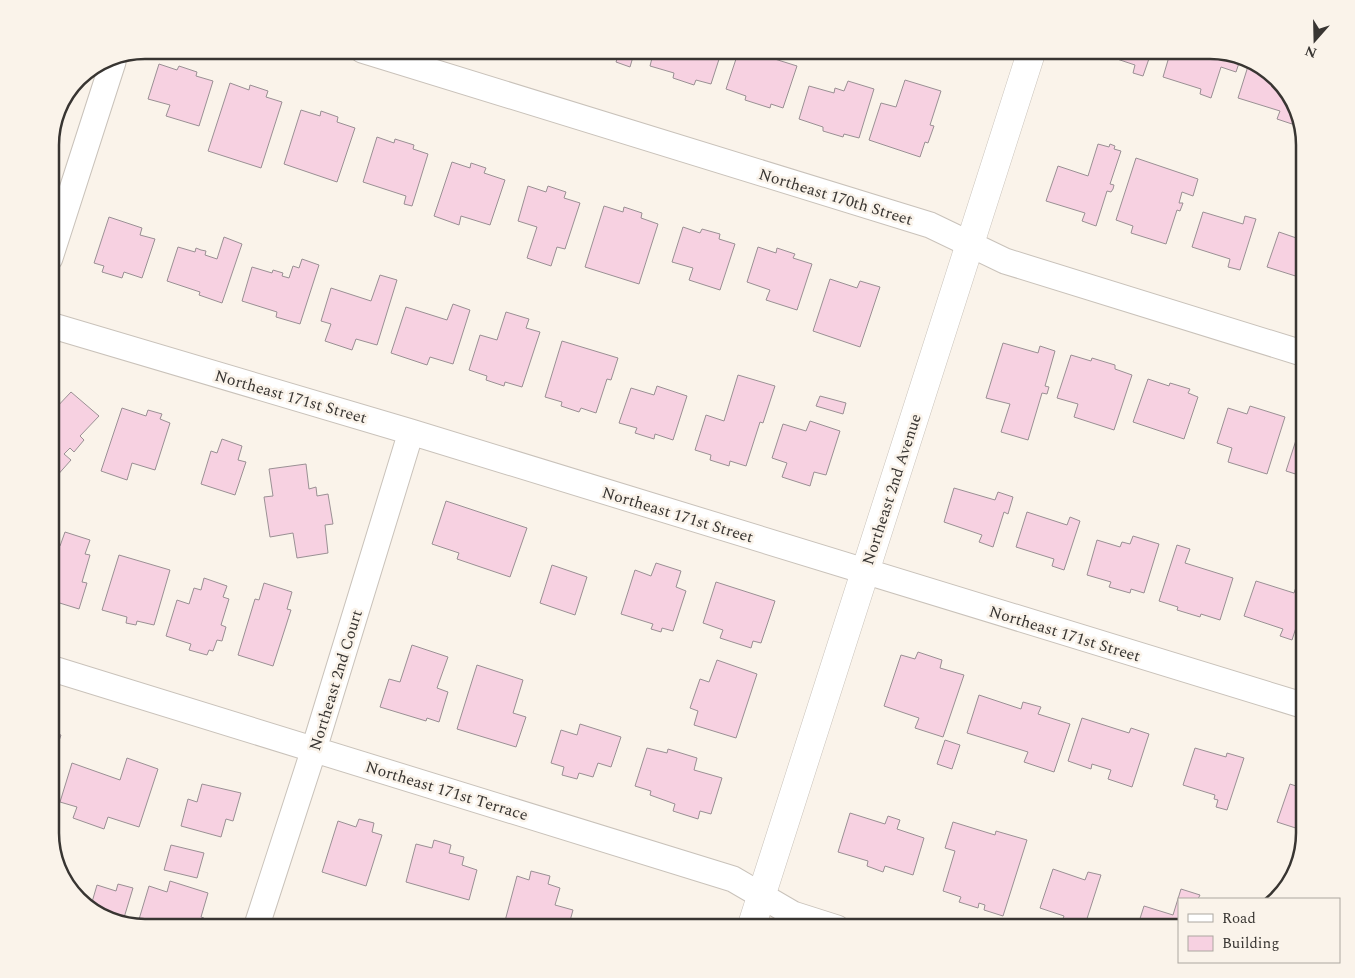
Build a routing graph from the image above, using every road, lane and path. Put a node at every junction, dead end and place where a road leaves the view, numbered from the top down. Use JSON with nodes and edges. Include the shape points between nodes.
{"nodes":[{"id":1,"x":391,"y":59,"type":"edge"},
{"id":2,"x":1029,"y":59,"type":"edge"},
{"id":3,"x":112,"y":65,"type":"edge"},
{"id":4,"x":59,"y":230,"type":"edge"},
{"id":5,"x":969,"y":244,"type":"junction"},
{"id":6,"x":59,"y":328,"type":"edge"},
{"id":7,"x":1296,"y":351,"type":"edge"},
{"id":8,"x":411,"y":432,"type":"junction"},
{"id":9,"x":865,"y":571,"type":"junction"},
{"id":10,"x":59,"y":671,"type":"edge"},
{"id":11,"x":1296,"y":703,"type":"edge"},
{"id":12,"x":314,"y":749,"type":"junction"},
{"id":13,"x":762,"y":895,"type":"junction"},
{"id":14,"x":259,"y":919,"type":"edge"},
{"id":15,"x":754,"y":919,"type":"edge"},
{"id":16,"x":809,"y":919,"type":"edge"}],
"edges":[{"from":1,"to":5,"type":"street","name":"Northeast 170th Street","via":[[930,226]]},
{"from":2,"to":5,"type":"street","name":"Northeast 2nd Avenue"},
{"from":3,"to":4,"type":"street"},
{"from":5,"to":7,"type":"street","name":"Northeast 170th Street","via":[[1005,262]]},
{"from":5,"to":9,"type":"street","name":"Northeast 2nd Avenue"},
{"from":6,"to":8,"type":"street","name":"Northeast 171st Street"},
{"from":8,"to":9,"type":"street","name":"Northeast 171st Street"},
{"from":8,"to":12,"type":"street","name":"Northeast 2nd Court"},
{"from":9,"to":11,"type":"street","name":"Northeast 171st Street"},
{"from":9,"to":13,"type":"street","name":"Northeast 2nd Avenue"},
{"from":10,"to":12,"type":"street","name":"Northeast 171st Terrace"},
{"from":12,"to":13,"type":"street","name":"Northeast 171st Terrace","via":[[732,879]]},
{"from":12,"to":14,"type":"street","name":"Northeast 2nd Court"},
{"from":13,"to":15,"type":"street","name":"Northeast 2nd Avenue"},
{"from":13,"to":16,"type":"street","name":"Northeast 171st Terrace","via":[[793,914]]}]}
